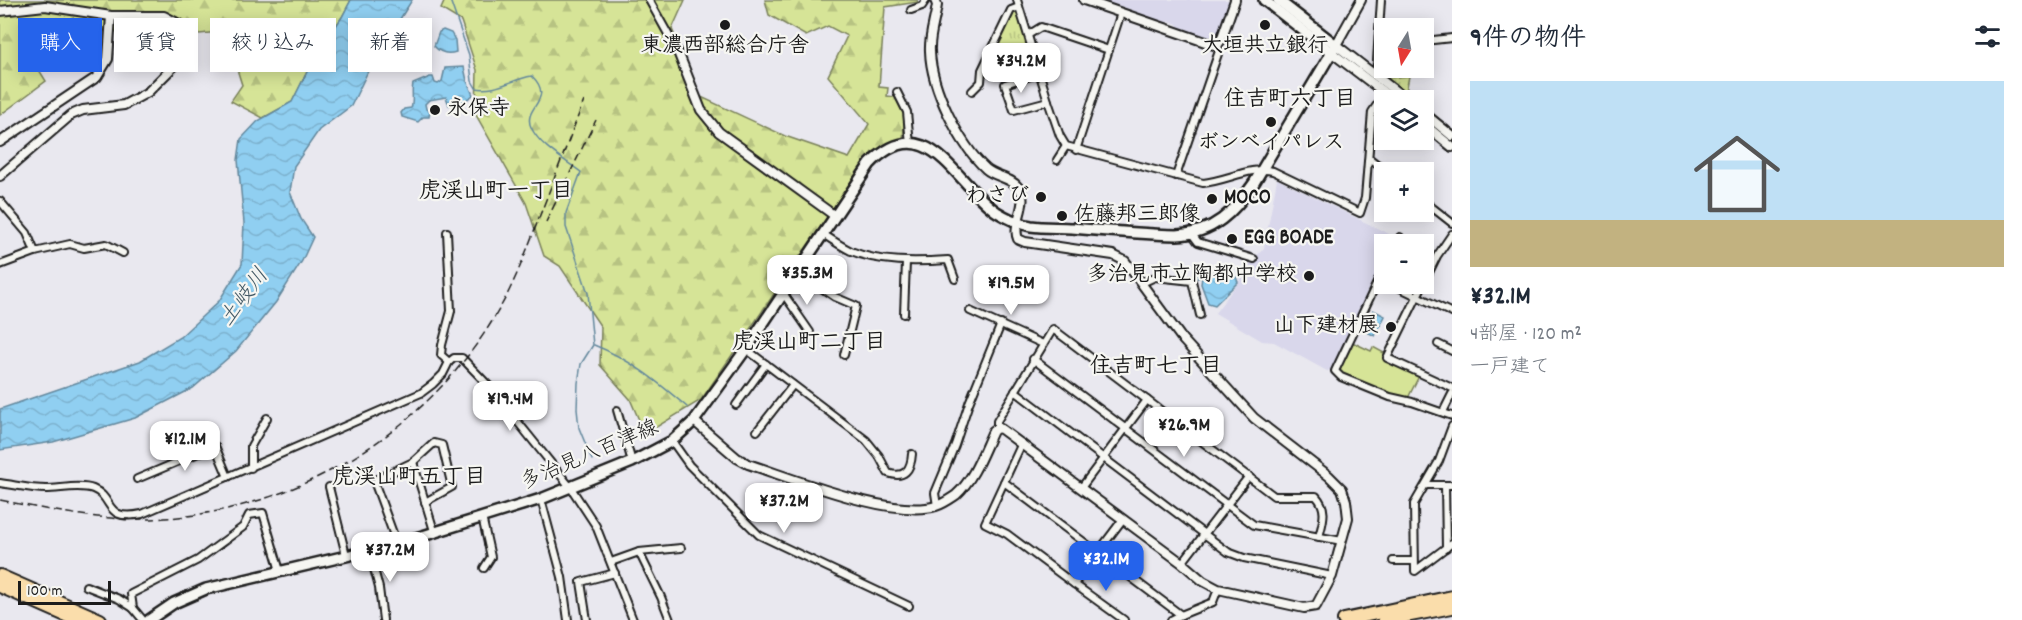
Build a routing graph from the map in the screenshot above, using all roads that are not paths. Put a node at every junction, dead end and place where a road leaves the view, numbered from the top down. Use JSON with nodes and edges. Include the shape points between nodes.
{"nodes":[{"id":1,"x":649,"y":0,"type":"edge"},
{"id":2,"x":926,"y":0,"type":"edge"},
{"id":3,"x":935,"y":0,"type":"edge"},
{"id":4,"x":1084,"y":0,"type":"edge"},
{"id":5,"x":1235,"y":0,"type":"edge"},
{"id":6,"x":1263,"y":0,"type":"edge"},
{"id":7,"x":1278,"y":0,"type":"edge"},
{"id":8,"x":1361,"y":0,"type":"edge"},
{"id":9,"x":1381,"y":0,"type":"edge"},
{"id":10,"x":1018,"y":3,"type":"edge"},
{"id":11,"x":911,"y":10,"type":"dead end"},
{"id":12,"x":0,"y":11,"type":"edge"},
{"id":13,"x":1121,"y":13,"type":"junction"},
{"id":14,"x":111,"y":16,"type":"junction"},
{"id":15,"x":1381,"y":18,"type":"edge"},
{"id":16,"x":1029,"y":35,"type":"junction"},
{"id":17,"x":1452,"y":38,"type":"edge"},
{"id":18,"x":1434,"y":40,"type":"edge"},
{"id":19,"x":1218,"y":44,"type":"junction"},
{"id":20,"x":1334,"y":49,"type":"junction"},
{"id":21,"x":1109,"y":50,"type":"junction"},
{"id":22,"x":678,"y":52,"type":"joint"},
{"id":23,"x":1040,"y":73,"type":"junction"},
{"id":24,"x":1374,"y":75,"type":"edge"},
{"id":25,"x":1379,"y":78,"type":"edge"},
{"id":26,"x":1382,"y":90,"type":"edge"},
{"id":27,"x":1394,"y":90,"type":"edge"},
{"id":28,"x":972,"y":91,"type":"dead end"},
{"id":29,"x":897,"y":92,"type":"dead end"},
{"id":30,"x":1048,"y":101,"type":"junction"},
{"id":31,"x":1374,"y":109,"type":"edge"},
{"id":32,"x":1434,"y":122,"type":"edge"},
{"id":33,"x":1434,"y":132,"type":"edge"},
{"id":34,"x":1452,"y":136,"type":"edge"},
{"id":35,"x":0,"y":142,"type":"edge"},
{"id":36,"x":910,"y":144,"type":"junction"},
{"id":37,"x":1066,"y":146,"type":"junction"},
{"id":38,"x":1452,"y":147,"type":"edge"},
{"id":39,"x":1076,"y":150,"type":"junction"},
{"id":40,"x":1369,"y":158,"type":"junction"},
{"id":41,"x":1057,"y":160,"type":"dead end"},
{"id":42,"x":1374,"y":162,"type":"edge"},
{"id":43,"x":1262,"y":169,"type":"junction"},
{"id":44,"x":0,"y":176,"type":"edge"},
{"id":45,"x":1176,"y":176,"type":"junction"},
{"id":46,"x":0,"y":201,"type":"edge"},
{"id":47,"x":1434,"y":209,"type":"edge"},
{"id":48,"x":835,"y":216,"type":"junction"},
{"id":49,"x":1019,"y":221,"type":"junction"},
{"id":50,"x":1452,"y":223,"type":"edge"},
{"id":51,"x":447,"y":232,"type":"dead end"},
{"id":52,"x":823,"y":234,"type":"junction"},
{"id":53,"x":1192,"y":234,"type":"junction"},
{"id":54,"x":1452,"y":234,"type":"edge"},
{"id":55,"x":36,"y":252,"type":"junction"},
{"id":56,"x":123,"y":253,"type":"dead end"},
{"id":57,"x":1254,"y":259,"type":"dead end"},
{"id":58,"x":906,"y":262,"type":"junction"},
{"id":59,"x":0,"y":265,"type":"edge"},
{"id":60,"x":798,"y":272,"type":"junction"},
{"id":61,"x":955,"y":279,"type":"dead end"},
{"id":62,"x":1142,"y":283,"type":"junction"},
{"id":63,"x":783,"y":293,"type":"junction"},
{"id":64,"x":1374,"y":294,"type":"edge"},
{"id":65,"x":1414,"y":294,"type":"edge"},
{"id":66,"x":1418,"y":296,"type":"junction"},
{"id":67,"x":970,"y":311,"type":"dead end"},
{"id":68,"x":1452,"y":313,"type":"edge"},
{"id":69,"x":904,"y":314,"type":"dead end"},
{"id":70,"x":1200,"y":315,"type":"dead end"},
{"id":71,"x":1001,"y":324,"type":"junction"},
{"id":72,"x":810,"y":332,"type":"dead end"},
{"id":73,"x":1042,"y":344,"type":"junction"},
{"id":74,"x":1438,"y":344,"type":"dead end"},
{"id":75,"x":746,"y":349,"type":"junction"},
{"id":76,"x":1452,"y":351,"type":"edge"},
{"id":77,"x":844,"y":355,"type":"dead end"},
{"id":78,"x":1033,"y":359,"type":"junction"},
{"id":79,"x":450,"y":362,"type":"junction"},
{"id":80,"x":766,"y":364,"type":"junction"},
{"id":81,"x":793,"y":385,"type":"junction"},
{"id":82,"x":1452,"y":388,"type":"edge"},
{"id":83,"x":1015,"y":391,"type":"junction"},
{"id":84,"x":1452,"y":394,"type":"edge"},
{"id":85,"x":1147,"y":400,"type":"junction"},
{"id":86,"x":736,"y":405,"type":"dead end"},
{"id":87,"x":616,"y":410,"type":"dead end"},
{"id":88,"x":1443,"y":412,"type":"junction"},
{"id":89,"x":1452,"y":416,"type":"edge"},
{"id":90,"x":267,"y":418,"type":"dead end"},
{"id":91,"x":694,"y":421,"type":"junction"},
{"id":92,"x":1452,"y":426,"type":"edge"},
{"id":93,"x":997,"y":428,"type":"junction"},
{"id":94,"x":1125,"y":428,"type":"junction"},
{"id":95,"x":757,"y":431,"type":"dead end"},
{"id":96,"x":672,"y":441,"type":"junction"},
{"id":97,"x":1022,"y":444,"type":"junction"},
{"id":98,"x":912,"y":454,"type":"dead end"},
{"id":99,"x":1104,"y":458,"type":"junction"},
{"id":100,"x":413,"y":462,"type":"junction"},
{"id":101,"x":632,"y":462,"type":"junction"},
{"id":102,"x":250,"y":468,"type":"junction"},
{"id":103,"x":1249,"y":476,"type":"junction"},
{"id":104,"x":228,"y":477,"type":"junction"},
{"id":105,"x":137,"y":479,"type":"dead end"},
{"id":106,"x":1004,"y":482,"type":"junction"},
{"id":107,"x":0,"y":483,"type":"edge"},
{"id":108,"x":1427,"y":485,"type":"junction"},
{"id":109,"x":1449,"y":485,"type":"edge"},
{"id":110,"x":329,"y":487,"type":"dead end"},
{"id":111,"x":571,"y":488,"type":"junction"},
{"id":112,"x":1081,"y":488,"type":"junction"},
{"id":113,"x":540,"y":499,"type":"junction"},
{"id":114,"x":425,"y":502,"type":"junction"},
{"id":115,"x":1226,"y":505,"type":"junction"},
{"id":116,"x":937,"y":506,"type":"junction"},
{"id":117,"x":482,"y":517,"type":"junction"},
{"id":118,"x":1123,"y":519,"type":"junction"},
{"id":119,"x":1204,"y":533,"type":"junction"},
{"id":120,"x":435,"y":534,"type":"junction"},
{"id":121,"x":1319,"y":537,"type":"junction"},
{"id":122,"x":1342,"y":541,"type":"junction"},
{"id":123,"x":397,"y":544,"type":"junction"},
{"id":124,"x":1449,"y":546,"type":"edge"},
{"id":125,"x":681,"y":549,"type":"dead end"},
{"id":126,"x":369,"y":550,"type":"junction"},
{"id":127,"x":639,"y":552,"type":"junction"},
{"id":128,"x":1098,"y":552,"type":"junction"},
{"id":129,"x":346,"y":555,"type":"junction"},
{"id":130,"x":1394,"y":561,"type":"dead end"},
{"id":131,"x":1414,"y":561,"type":"junction"},
{"id":132,"x":611,"y":562,"type":"junction"},
{"id":133,"x":1182,"y":563,"type":"junction"},
{"id":134,"x":484,"y":568,"type":"dead end"},
{"id":135,"x":280,"y":571,"type":"junction"},
{"id":136,"x":615,"y":573,"type":"junction"},
{"id":137,"x":0,"y":576,"type":"edge"},
{"id":138,"x":1332,"y":576,"type":"junction"},
{"id":139,"x":1074,"y":584,"type":"junction"},
{"id":140,"x":0,"y":586,"type":"edge"},
{"id":141,"x":86,"y":586,"type":"dead end"},
{"id":142,"x":1218,"y":589,"type":"junction"},
{"id":143,"x":1452,"y":597,"type":"edge"},
{"id":144,"x":909,"y":606,"type":"dead end"},
{"id":145,"x":1452,"y":607,"type":"edge"},
{"id":146,"x":133,"y":608,"type":"junction"},
{"id":147,"x":1181,"y":615,"type":"junction"},
{"id":148,"x":77,"y":620,"type":"edge"},
{"id":149,"x":100,"y":620,"type":"edge"},
{"id":150,"x":143,"y":620,"type":"edge"},
{"id":151,"x":149,"y":620,"type":"edge"},
{"id":152,"x":383,"y":620,"type":"edge"},
{"id":153,"x":568,"y":620,"type":"edge"},
{"id":154,"x":587,"y":620,"type":"edge"},
{"id":155,"x":633,"y":620,"type":"edge"},
{"id":156,"x":670,"y":620,"type":"edge"},
{"id":157,"x":1124,"y":620,"type":"edge"},
{"id":158,"x":1171,"y":620,"type":"edge"},
{"id":159,"x":1344,"y":620,"type":"edge"},
{"id":160,"x":1384,"y":620,"type":"edge"}],
"edges":[{"from":1,"to":22,"type":"street"},
{"from":2,"to":11,"type":"street"},
{"from":3,"to":49,"type":"street","via":[[930,52],[945,110],[987,169],[1018,187],[1023,198]]},
{"from":4,"to":13,"type":"street"},
{"from":5,"to":19,"type":"street"},
{"from":6,"to":20,"type":"main road"},
{"from":7,"to":20,"type":"main road"},
{"from":8,"to":20,"type":"street"},
{"from":9,"to":15,"type":"street"},
{"from":10,"to":16,"type":"street"},
{"from":10,"to":28,"type":"street","via":[[982,70],[981,82]]},
{"from":12,"to":14,"type":"street","via":[[45,6]]},
{"from":13,"to":19,"type":"street"},
{"from":13,"to":21,"type":"street"},
{"from":14,"to":35,"type":"street","via":[[108,59],[97,77]]},
{"from":14,"to":44,"type":"street","via":[[158,15],[171,19],[179,24],[185,37],[182,58],[138,98],[124,105],[71,115]]},
{"from":16,"to":21,"type":"street","via":[[1041,27]]},
{"from":16,"to":23,"type":"street"},
{"from":17,"to":18,"type":"street"},
{"from":19,"to":45,"type":"street","via":[[1219,51]]},
{"from":20,"to":24,"type":"street"},
{"from":20,"to":26,"type":"street"},
{"from":20,"to":43,"type":"main road"},
{"from":21,"to":39,"type":"street"},
{"from":22,"to":48,"type":"street","via":[[701,110],[719,132]]},
{"from":23,"to":30,"type":"street"},
{"from":23,"to":30,"type":"street","via":[[1005,84],[1014,110]]},
{"from":25,"to":27,"type":"street"},
{"from":29,"to":36,"type":"street","via":[[907,112]]},
{"from":30,"to":37,"type":"street"},
{"from":31,"to":40,"type":"street"},
{"from":32,"to":34,"type":"street"},
{"from":33,"to":38,"type":"street"},
{"from":36,"to":48,"type":"main road","name":"多治見八百津線","via":[[881,152]]},
{"from":36,"to":49,"type":"main road","via":[[931,149],[996,212]]},
{"from":37,"to":39,"type":"street"},
{"from":37,"to":41,"type":"street"},
{"from":39,"to":45,"type":"street"},
{"from":40,"to":42,"type":"street"},
{"from":40,"to":43,"type":"street","via":[[1360,213]]},
{"from":43,"to":45,"type":"street","via":[[1216,182]]},
{"from":43,"to":53,"type":"main road","via":[[1227,216]]},
{"from":46,"to":55,"type":"street","via":[[27,234]]},
{"from":47,"to":50,"type":"street"},
{"from":48,"to":52,"type":"main road","name":"多治見八百津線"},
{"from":49,"to":53,"type":"main road","via":[[1031,226]]},
{"from":49,"to":62,"type":"street","via":[[1015,232],[1018,239],[1113,255],[1125,261]]},
{"from":51,"to":79,"type":"street","via":[[451,310],[441,355]]},
{"from":52,"to":58,"type":"street","via":[[852,251]]},
{"from":52,"to":60,"type":"main road","name":"多治見八百津線"},
{"from":53,"to":57,"type":"street","via":[[1198,242]]},
{"from":54,"to":66,"type":"street"},
{"from":55,"to":56,"type":"street","via":[[70,244],[84,248],[106,244]]},
{"from":55,"to":59,"type":"street"},
{"from":58,"to":61,"type":"street","via":[[948,260]]},
{"from":58,"to":69,"type":"street"},
{"from":60,"to":63,"type":"main road","name":"多治見八百津線"},
{"from":60,"to":77,"type":"street","via":[[856,306]]},
{"from":62,"to":70,"type":"street","via":[[1155,277],[1192,281]]},
{"from":62,"to":122,"type":"street","via":[[1183,340],[1254,418],[1342,489],[1348,518]]},
{"from":63,"to":72,"type":"street"},
{"from":63,"to":75,"type":"main road","name":"多治見八百津線"},
{"from":64,"to":88,"type":"street","via":[[1335,371],[1390,397]]},
{"from":65,"to":66,"type":"street"},
{"from":66,"to":68,"type":"street"},
{"from":66,"to":82,"type":"street","via":[[1387,358]]},
{"from":67,"to":71,"type":"street"},
{"from":71,"to":73,"type":"street"},
{"from":71,"to":116,"type":"street","via":[[935,493]]},
{"from":73,"to":78,"type":"street"},
{"from":73,"to":85,"type":"street","via":[[1053,328]]},
{"from":74,"to":76,"type":"street"},
{"from":75,"to":80,"type":"street"},
{"from":75,"to":91,"type":"main road","name":"多治見八百津線"},
{"from":78,"to":83,"type":"street"},
{"from":78,"to":94,"type":"street"},
{"from":79,"to":102,"type":"street","via":[[443,374],[421,393]]},
{"from":79,"to":111,"type":"street","via":[[454,358],[467,362]]},
{"from":80,"to":81,"type":"street"},
{"from":80,"to":86,"type":"street"},
{"from":81,"to":95,"type":"street"},
{"from":81,"to":98,"type":"street","via":[[866,440],[888,473],[896,477],[903,474],[912,464]]},
{"from":83,"to":93,"type":"street","via":[[997,421]]},
{"from":83,"to":99,"type":"street"},
{"from":84,"to":88,"type":"street"},
{"from":85,"to":94,"type":"street"},
{"from":85,"to":103,"type":"street"},
{"from":87,"to":101,"type":"street"},
{"from":88,"to":89,"type":"street"},
{"from":90,"to":102,"type":"street","via":[[251,446]]},
{"from":91,"to":96,"type":"main road","name":"多治見八百津線"},
{"from":91,"to":116,"type":"street","via":[[748,464],[872,504],[903,508]]},
{"from":92,"to":108,"type":"street"},
{"from":93,"to":97,"type":"street"},
{"from":93,"to":116,"type":"street","via":[[963,487]]},
{"from":94,"to":99,"type":"street"},
{"from":94,"to":115,"type":"street"},
{"from":96,"to":101,"type":"main road","name":"多治見八百津線"},
{"from":96,"to":144,"type":"street","via":[[680,455],[759,535]]},
{"from":97,"to":106,"type":"street"},
{"from":97,"to":112,"type":"street"},
{"from":99,"to":112,"type":"street"},
{"from":99,"to":119,"type":"street"},
{"from":100,"to":114,"type":"street"},
{"from":100,"to":114,"type":"street","via":[[434,443],[442,445],[452,487]]},
{"from":100,"to":123,"type":"street","via":[[377,479],[375,484]]},
{"from":101,"to":111,"type":"main road","name":"多治見八百津線"},
{"from":102,"to":104,"type":"street"},
{"from":103,"to":115,"type":"street"},
{"from":103,"to":121,"type":"street","via":[[1274,496],[1319,498],[1325,514]]},
{"from":104,"to":105,"type":"street","via":[[215,446]]},
{"from":104,"to":107,"type":"street","via":[[134,516],[116,514],[99,492],[90,488],[44,489]]},
{"from":106,"to":128,"type":"street"},
{"from":106,"to":139,"type":"street","via":[[986,523]]},
{"from":108,"to":109,"type":"street"},
{"from":108,"to":131,"type":"street","via":[[1414,504]]},
{"from":109,"to":124,"type":"street"},
{"from":110,"to":129,"type":"street"},
{"from":111,"to":113,"type":"main road","name":"多治見八百津線"},
{"from":111,"to":132,"type":"street","via":[[596,526]]},
{"from":112,"to":118,"type":"street"},
{"from":113,"to":117,"type":"main road","name":"多治見八百津線"},
{"from":113,"to":153,"type":"street","via":[[562,578]]},
{"from":114,"to":120,"type":"street"},
{"from":115,"to":119,"type":"street"},
{"from":115,"to":121,"type":"street","via":[[1254,525]]},
{"from":117,"to":120,"type":"main road","name":"多治見八百津線"},
{"from":117,"to":134,"type":"street","via":[[491,557]]},
{"from":118,"to":128,"type":"street"},
{"from":118,"to":133,"type":"street"},
{"from":119,"to":133,"type":"street"},
{"from":119,"to":138,"type":"street","via":[[1228,552],[1244,558]]},
{"from":120,"to":123,"type":"main road","name":"多治見八百津線"},
{"from":121,"to":122,"type":"street"},
{"from":122,"to":138,"type":"street"},
{"from":123,"to":126,"type":"main road","name":"多治見八百津線"},
{"from":124,"to":131,"type":"street","via":[[1415,571]]},
{"from":125,"to":127,"type":"street"},
{"from":126,"to":129,"type":"main road","name":"多治見八百津線"},
{"from":126,"to":152,"type":"street"},
{"from":127,"to":132,"type":"street"},
{"from":127,"to":156,"type":"street"},
{"from":128,"to":139,"type":"street"},
{"from":128,"to":147,"type":"street"},
{"from":129,"to":135,"type":"main road","name":"多治見八百津線"},
{"from":130,"to":131,"type":"street"},
{"from":132,"to":136,"type":"street"},
{"from":133,"to":142,"type":"street"},
{"from":135,"to":146,"type":"street","via":[[263,513],[249,515],[243,527],[198,560],[131,594]]},
{"from":135,"to":151,"type":"main road","name":"多治見八百津線","via":[[188,595]]},
{"from":136,"to":154,"type":"street","via":[[581,582]]},
{"from":136,"to":155,"type":"street"},
{"from":137,"to":149,"type":"highway"},
{"from":138,"to":142,"type":"street","via":[[1316,606],[1304,608]]},
{"from":139,"to":157,"type":"street"},
{"from":140,"to":148,"type":"highway"},
{"from":141,"to":146,"type":"street"},
{"from":142,"to":147,"type":"street","via":[[1213,602]]},
{"from":143,"to":159,"type":"highway"},
{"from":145,"to":160,"type":"highway"},
{"from":146,"to":150,"type":"street"},
{"from":147,"to":158,"type":"street"}]}
